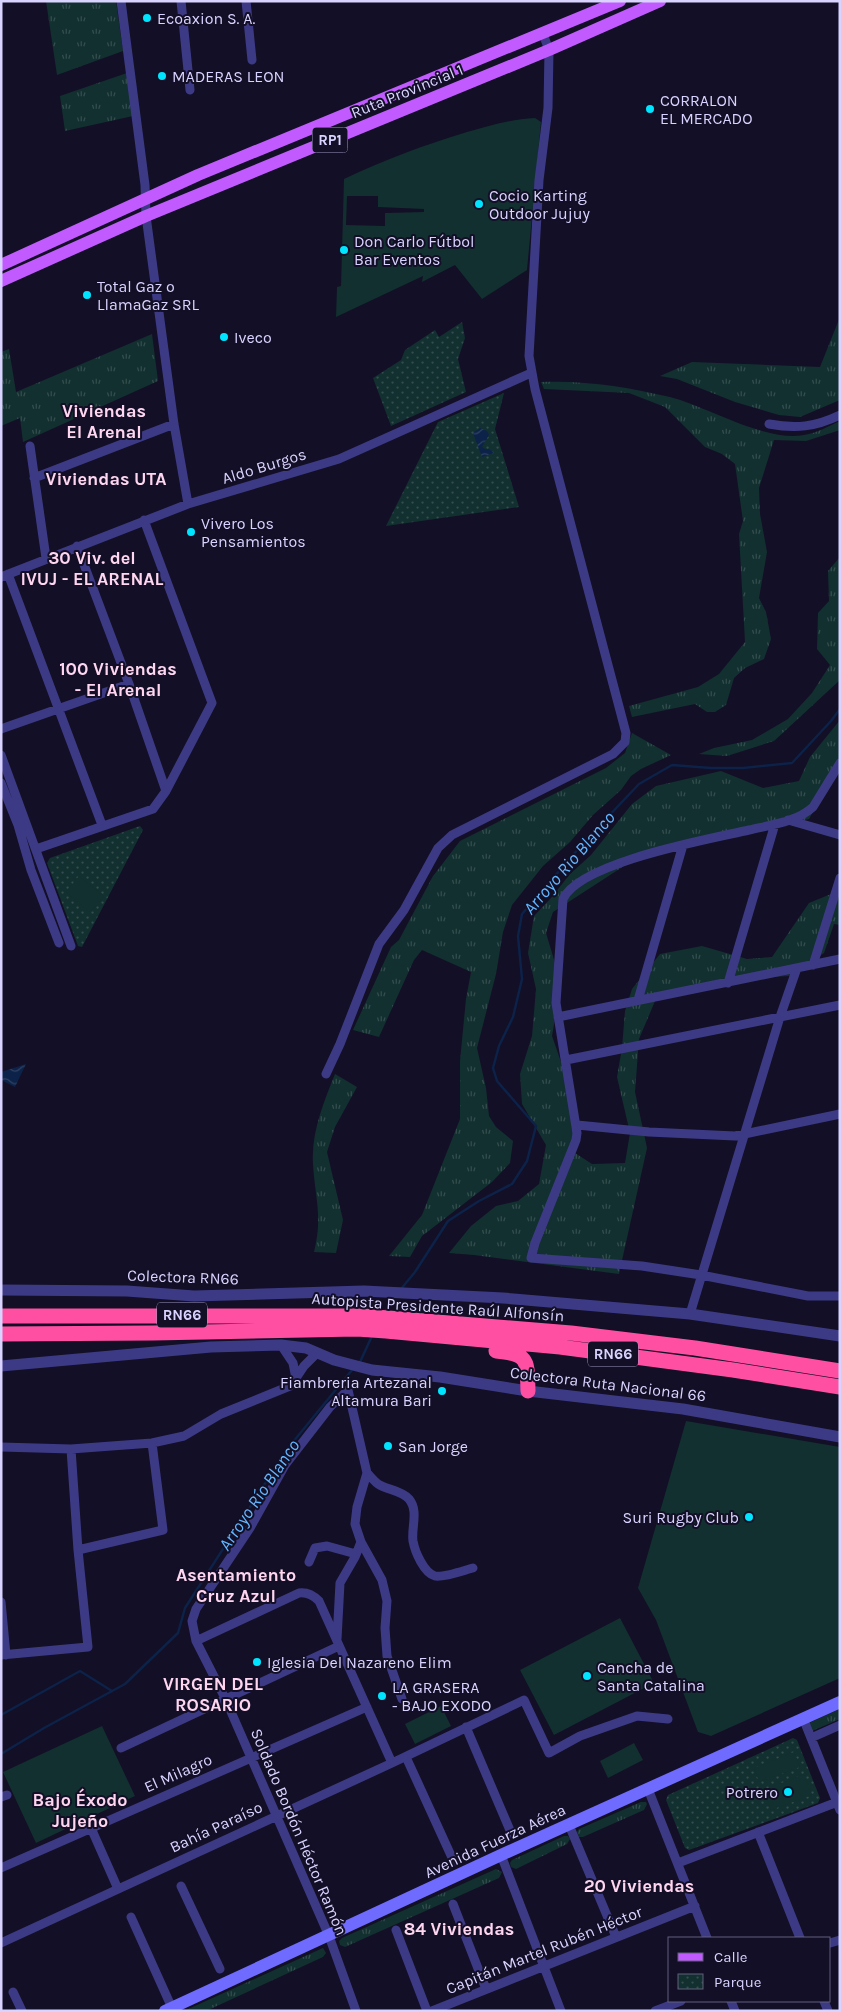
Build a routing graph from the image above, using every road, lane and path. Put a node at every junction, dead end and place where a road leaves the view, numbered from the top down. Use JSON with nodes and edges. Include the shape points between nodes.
{"nodes":[{"id":1,"x":121,"y":1,"type":"edge"},
{"id":2,"x":181,"y":1,"type":"edge"},
{"id":3,"x":246,"y":1,"type":"edge"},
{"id":4,"x":620,"y":1,"type":"edge"},
{"id":5,"x":660,"y":1,"type":"edge"},
{"id":6,"x":543,"y":34,"type":"junction"},
{"id":7,"x":550,"y":50,"type":"junction"},
{"id":8,"x":252,"y":60,"type":"dead end"},
{"id":9,"x":190,"y":90,"type":"dead end"},
{"id":10,"x":145,"y":199,"type":"junction"},
{"id":11,"x":146,"y":216,"type":"junction"},
{"id":12,"x":1,"y":265,"type":"edge"},
{"id":13,"x":1,"y":281,"type":"edge"},
{"id":14,"x":531,"y":373,"type":"junction"},
{"id":15,"x":840,"y":415,"type":"edge"},
{"id":16,"x":174,"y":424,"type":"junction"},
{"id":17,"x":769,"y":424,"type":"dead end"},
{"id":18,"x":30,"y":446,"type":"dead end"},
{"id":19,"x":34,"y":478,"type":"junction"},
{"id":20,"x":188,"y":504,"type":"junction"},
{"id":21,"x":144,"y":520,"type":"junction"},
{"id":22,"x":77,"y":546,"type":"junction"},
{"id":23,"x":46,"y":558,"type":"junction"},
{"id":24,"x":5,"y":576,"type":"edge"},
{"id":25,"x":129,"y":684,"type":"junction"},
{"id":26,"x":60,"y":707,"type":"junction"},
{"id":27,"x":1,"y":729,"type":"edge"},
{"id":28,"x":1,"y":755,"type":"edge"},
{"id":29,"x":840,"y":763,"type":"edge"},
{"id":30,"x":1,"y":783,"type":"edge"},
{"id":31,"x":166,"y":791,"type":"junction"},
{"id":32,"x":788,"y":820,"type":"junction"},
{"id":33,"x":775,"y":824,"type":"junction"},
{"id":34,"x":102,"y":825,"type":"junction"},
{"id":35,"x":840,"y":836,"type":"edge"},
{"id":36,"x":683,"y":845,"type":"junction"},
{"id":37,"x":36,"y":850,"type":"junction"},
{"id":38,"x":840,"y":878,"type":"edge"},
{"id":39,"x":59,"y":943,"type":"dead end"},
{"id":40,"x":71,"y":946,"type":"dead end"},
{"id":41,"x":840,"y":959,"type":"edge"},
{"id":42,"x":813,"y":964,"type":"junction"},
{"id":43,"x":797,"y":968,"type":"junction"},
{"id":44,"x":728,"y":983,"type":"junction"},
{"id":45,"x":638,"y":1000,"type":"junction"},
{"id":46,"x":840,"y":1005,"type":"edge"},
{"id":47,"x":558,"y":1017,"type":"junction"},
{"id":48,"x":780,"y":1017,"type":"junction"},
{"id":49,"x":566,"y":1060,"type":"junction"},
{"id":50,"x":326,"y":1074,"type":"dead end"},
{"id":51,"x":840,"y":1114,"type":"edge"},
{"id":52,"x":577,"y":1126,"type":"junction"},
{"id":53,"x":744,"y":1134,"type":"junction"},
{"id":54,"x":701,"y":1275,"type":"junction"},
{"id":55,"x":1,"y":1290,"type":"edge"},
{"id":56,"x":840,"y":1296,"type":"edge"},
{"id":57,"x":690,"y":1314,"type":"junction"},
{"id":58,"x":1,"y":1316,"type":"edge"},
{"id":59,"x":361,"y":1325,"type":"junction"},
{"id":60,"x":387,"y":1329,"type":"junction"},
{"id":61,"x":1,"y":1334,"type":"edge"},
{"id":62,"x":840,"y":1336,"type":"edge"},
{"id":63,"x":286,"y":1353,"type":"junction"},
{"id":64,"x":318,"y":1353,"type":"junction"},
{"id":65,"x":1,"y":1366,"type":"edge"},
{"id":66,"x":840,"y":1371,"type":"edge"},
{"id":67,"x":296,"y":1378,"type":"junction"},
{"id":68,"x":840,"y":1387,"type":"edge"},
{"id":69,"x":528,"y":1392,"type":"junction"},
{"id":70,"x":840,"y":1437,"type":"edge"},
{"id":71,"x":152,"y":1443,"type":"junction"},
{"id":72,"x":1,"y":1447,"type":"edge"},
{"id":73,"x":71,"y":1449,"type":"junction"},
{"id":74,"x":367,"y":1473,"type":"junction"},
{"id":75,"x":361,"y":1542,"type":"junction"},
{"id":76,"x":78,"y":1550,"type":"junction"},
{"id":77,"x":356,"y":1554,"type":"junction"},
{"id":78,"x":309,"y":1562,"type":"dead end"},
{"id":79,"x":473,"y":1568,"type":"dead end"},
{"id":80,"x":1,"y":1602,"type":"edge"},
{"id":81,"x":196,"y":1641,"type":"junction"},
{"id":82,"x":338,"y":1644,"type":"junction"},
{"id":83,"x":4,"y":1655,"type":"edge"},
{"id":84,"x":225,"y":1698,"type":"junction"},
{"id":85,"x":402,"y":1699,"type":"dead end"},
{"id":86,"x":840,"y":1702,"type":"edge"},
{"id":87,"x":367,"y":1707,"type":"junction"},
{"id":88,"x":803,"y":1718,"type":"junction"},
{"id":89,"x":668,"y":1719,"type":"dead end"},
{"id":90,"x":840,"y":1725,"type":"edge"},
{"id":91,"x":466,"y":1727,"type":"junction"},
{"id":92,"x":811,"y":1738,"type":"junction"},
{"id":93,"x":121,"y":1748,"type":"dead end"},
{"id":94,"x":406,"y":1757,"type":"junction"},
{"id":95,"x":251,"y":1758,"type":"junction"},
{"id":96,"x":392,"y":1763,"type":"junction"},
{"id":97,"x":648,"y":1789,"type":"junction"},
{"id":98,"x":839,"y":1804,"type":"edge"},
{"id":99,"x":276,"y":1816,"type":"junction"},
{"id":100,"x":569,"y":1825,"type":"junction"},
{"id":101,"x":91,"y":1828,"type":"junction"},
{"id":102,"x":758,"y":1832,"type":"junction"},
{"id":103,"x":512,"y":1835,"type":"dead end"},
{"id":104,"x":501,"y":1855,"type":"junction"},
{"id":105,"x":454,"y":1862,"type":"dead end"},
{"id":106,"x":678,"y":1863,"type":"junction"},
{"id":107,"x":1,"y":1868,"type":"edge"},
{"id":108,"x":181,"y":1886,"type":"dead end"},
{"id":109,"x":118,"y":1889,"type":"junction"},
{"id":110,"x":453,"y":1904,"type":"dead end"},
{"id":111,"x":695,"y":1906,"type":"junction"},
{"id":112,"x":131,"y":1917,"type":"dead end"},
{"id":113,"x":396,"y":1930,"type":"dead end"},
{"id":114,"x":328,"y":1936,"type":"junction"},
{"id":115,"x":616,"y":1937,"type":"junction"},
{"id":116,"x":707,"y":1937,"type":"edge"},
{"id":117,"x":800,"y":1937,"type":"edge"},
{"id":118,"x":1,"y":1942,"type":"edge"},
{"id":119,"x":544,"y":1966,"type":"junction"},
{"id":120,"x":220,"y":1969,"type":"dead end"},
{"id":121,"x":486,"y":1989,"type":"junction"},
{"id":122,"x":14,"y":1992,"type":"dead end"},
{"id":123,"x":678,"y":2002,"type":"edge"},
{"id":124,"x":169,"y":2009,"type":"edge"},
{"id":125,"x":22,"y":2011,"type":"edge"},
{"id":126,"x":356,"y":2011,"type":"edge"},
{"id":127,"x":427,"y":2011,"type":"edge"},
{"id":128,"x":432,"y":2011,"type":"edge"},
{"id":129,"x":561,"y":2011,"type":"edge"},
{"id":130,"x":655,"y":2011,"type":"edge"}],
"edges":[{"from":1,"to":10,"type":"street"},
{"from":2,"to":9,"type":"street"},
{"from":3,"to":8,"type":"street"},
{"from":4,"to":6,"type":"main road","name":"Ruta Provincial 1","number":"RP1"},
{"from":5,"to":7,"type":"main road","name":"Ruta Provincial 1","number":"RP1"},
{"from":6,"to":7,"type":"street"},
{"from":6,"to":10,"type":"main road","name":"Ruta Provincial 1","number":"RP1"},
{"from":7,"to":11,"type":"main road","name":"Ruta Provincial 1","number":"RP1"},
{"from":7,"to":14,"type":"street","via":[[548,108],[539,180],[529,356]]},
{"from":10,"to":11,"type":"street"},
{"from":10,"to":12,"type":"main road","name":"Ruta Provincial 1","number":"RP1"},
{"from":11,"to":13,"type":"main road","name":"Ruta Provincial 1","number":"RP1"},
{"from":11,"to":16,"type":"street"},
{"from":14,"to":20,"type":"street","name":"Aldo Burgos","via":[[338,459]]},
{"from":14,"to":50,"type":"street","via":[[626,733],[625,742],[613,754],[452,835],[438,848],[404,910],[379,944]]},
{"from":15,"to":17,"type":"street","via":[[822,424],[790,428]]},
{"from":16,"to":19,"type":"street"},
{"from":16,"to":20,"type":"street"},
{"from":18,"to":19,"type":"street"},
{"from":19,"to":23,"type":"street"},
{"from":20,"to":21,"type":"street","name":"Aldo Burgos"},
{"from":21,"to":22,"type":"street","name":"Aldo Burgos"},
{"from":21,"to":31,"type":"street","via":[[212,703]]},
{"from":22,"to":23,"type":"street","name":"Aldo Burgos"},
{"from":22,"to":25,"type":"street"},
{"from":23,"to":24,"type":"street","name":"Aldo Burgos"},
{"from":24,"to":26,"type":"street"},
{"from":25,"to":26,"type":"street"},
{"from":25,"to":31,"type":"street"},
{"from":26,"to":27,"type":"street"},
{"from":26,"to":34,"type":"street"},
{"from":28,"to":37,"type":"street"},
{"from":29,"to":32,"type":"street","via":[[813,807]]},
{"from":30,"to":39,"type":"street"},
{"from":31,"to":34,"type":"street","via":[[153,808]]},
{"from":32,"to":33,"type":"street"},
{"from":32,"to":35,"type":"street"},
{"from":33,"to":36,"type":"street"},
{"from":33,"to":44,"type":"street"},
{"from":34,"to":37,"type":"street"},
{"from":36,"to":45,"type":"street"},
{"from":36,"to":47,"type":"street","via":[[612,866],[566,893],[556,1003]]},
{"from":37,"to":40,"type":"street"},
{"from":38,"to":42,"type":"street"},
{"from":41,"to":42,"type":"street"},
{"from":42,"to":43,"type":"street"},
{"from":43,"to":44,"type":"street"},
{"from":43,"to":48,"type":"street"},
{"from":44,"to":45,"type":"street"},
{"from":45,"to":47,"type":"street"},
{"from":46,"to":48,"type":"street"},
{"from":47,"to":49,"type":"street"},
{"from":48,"to":49,"type":"street"},
{"from":48,"to":53,"type":"street"},
{"from":49,"to":52,"type":"street"},
{"from":51,"to":53,"type":"street"},
{"from":52,"to":53,"type":"street","via":[[649,1132]]},
{"from":52,"to":54,"type":"street","via":[[576,1140],[530,1258],[642,1266]]},
{"from":53,"to":54,"type":"street"},
{"from":54,"to":56,"type":"street","via":[[808,1296]]},
{"from":54,"to":57,"type":"street"},
{"from":55,"to":57,"type":"street","name":"Colectora RN66","via":[[127,1291],[194,1296],[364,1291],[571,1303]]},
{"from":57,"to":62,"type":"street"},
{"from":58,"to":59,"type":"highway","name":"Autopista Presidente Raúl Alfonsín","number":"RN66"},
{"from":59,"to":60,"type":"highway","name":"Autopista Presidente Raúl Alfonsín","number":"RN66"},
{"from":59,"to":60,"type":"highway"},
{"from":59,"to":61,"type":"highway","name":"Autopista Presidente Raúl Alfonsín","number":"RN66"},
{"from":60,"to":66,"type":"highway","name":"Autopista Presidente Raúl Alfonsín","number":"RN66","via":[[571,1333]]},
{"from":60,"to":68,"type":"highway","name":"Autopista Presidente Raúl Alfonsín","number":"RN66","via":[[560,1347]]},
{"from":60,"to":69,"type":"highway","via":[[513,1352],[527,1364]]},
{"from":63,"to":64,"type":"street","name":"Colectora Ruta Nacional 66","via":[[306,1348]]},
{"from":63,"to":65,"type":"street","name":"Colectora Ruta Nacional 66","via":[[210,1347]]},
{"from":63,"to":67,"type":"street","via":[[296,1370]]},
{"from":64,"to":67,"type":"street"},
{"from":64,"to":69,"type":"street","name":"Colectora Ruta Nacional 66","via":[[372,1370],[440,1377]]},
{"from":67,"to":71,"type":"street","via":[[290,1386],[240,1405],[184,1436]]},
{"from":69,"to":70,"type":"street","name":"Colectora Ruta Nacional 66","via":[[683,1409]]},
{"from":71,"to":73,"type":"street"},
{"from":71,"to":76,"type":"street","via":[[163,1530]]},
{"from":72,"to":73,"type":"street"},
{"from":73,"to":76,"type":"street"},
{"from":74,"to":75,"type":"street","via":[[355,1524]]},
{"from":74,"to":79,"type":"street","via":[[378,1484],[409,1500],[414,1509],[413,1541],[428,1572],[441,1576]]},
{"from":74,"to":81,"type":"street","name":"Soldado Bordón Héctor Ramón","via":[[348,1390],[330,1407],[286,1466],[250,1528],[196,1609],[192,1621]]},
{"from":75,"to":77,"type":"street"},
{"from":75,"to":85,"type":"street","via":[[382,1580],[388,1601],[385,1628],[387,1656]]},
{"from":76,"to":83,"type":"street","via":[[88,1647]]},
{"from":77,"to":78,"type":"street","via":[[327,1546],[315,1548]]},
{"from":77,"to":82,"type":"street","via":[[340,1583]]},
{"from":80,"to":83,"type":"street"},
{"from":81,"to":82,"type":"street","via":[[304,1592],[319,1601]]},
{"from":81,"to":84,"type":"street","name":"Soldado Bordón Héctor Ramón"},
{"from":82,"to":84,"type":"street"},
{"from":82,"to":87,"type":"street"},
{"from":84,"to":93,"type":"street"},
{"from":84,"to":95,"type":"street","name":"Soldado Bordón Héctor Ramón"},
{"from":86,"to":88,"type":"main road","name":"Avenida Fuerza Aérea"},
{"from":87,"to":95,"type":"street","name":"El Milagro"},
{"from":87,"to":96,"type":"street"},
{"from":88,"to":92,"type":"street"},
{"from":88,"to":97,"type":"main road","name":"Avenida Fuerza Aérea"},
{"from":89,"to":91,"type":"street","name":"Bahía Paraíso","via":[[637,1716],[580,1736],[549,1753],[524,1700]]},
{"from":90,"to":92,"type":"street"},
{"from":91,"to":94,"type":"street","name":"Bahía Paraíso"},
{"from":91,"to":103,"type":"street"},
{"from":92,"to":98,"type":"street"},
{"from":94,"to":96,"type":"street","name":"Bahía Paraíso"},
{"from":94,"to":105,"type":"street"},
{"from":95,"to":99,"type":"street","name":"Soldado Bordón Héctor Ramón"},
{"from":95,"to":101,"type":"street","name":"El Milagro"},
{"from":96,"to":99,"type":"street","name":"Bahía Paraíso"},
{"from":97,"to":100,"type":"main road","name":"Avenida Fuerza Aérea"},
{"from":97,"to":106,"type":"street"},
{"from":98,"to":102,"type":"street"},
{"from":99,"to":109,"type":"street","name":"Bahía Paraíso"},
{"from":99,"to":114,"type":"street","name":"Soldado Bordón Héctor Ramón"},
{"from":100,"to":104,"type":"main road","name":"Avenida Fuerza Aérea"},
{"from":100,"to":115,"type":"street"},
{"from":101,"to":107,"type":"street","name":"El Milagro"},
{"from":101,"to":109,"type":"street"},
{"from":102,"to":106,"type":"street"},
{"from":102,"to":117,"type":"street"},
{"from":104,"to":114,"type":"main road","name":"Avenida Fuerza Aérea"},
{"from":104,"to":119,"type":"street"},
{"from":106,"to":111,"type":"street"},
{"from":108,"to":120,"type":"street"},
{"from":109,"to":118,"type":"street","name":"Bahía Paraíso"},
{"from":110,"to":121,"type":"street"},
{"from":111,"to":115,"type":"street","name":"Capitán Martel Rubén Héctor"},
{"from":111,"to":116,"type":"street"},
{"from":112,"to":124,"type":"street"},
{"from":113,"to":127,"type":"street"},
{"from":114,"to":124,"type":"main road","name":"Avenida Fuerza Aérea"},
{"from":114,"to":126,"type":"street","name":"Soldado Bordón Héctor Ramón"},
{"from":115,"to":119,"type":"street","name":"Capitán Martel Rubén Héctor"},
{"from":119,"to":121,"type":"street","name":"Capitán Martel Rubén Héctor"},
{"from":119,"to":129,"type":"street"},
{"from":121,"to":128,"type":"street","name":"Capitán Martel Rubén Héctor"},
{"from":122,"to":125,"type":"street"},
{"from":123,"to":130,"type":"street"}]}
